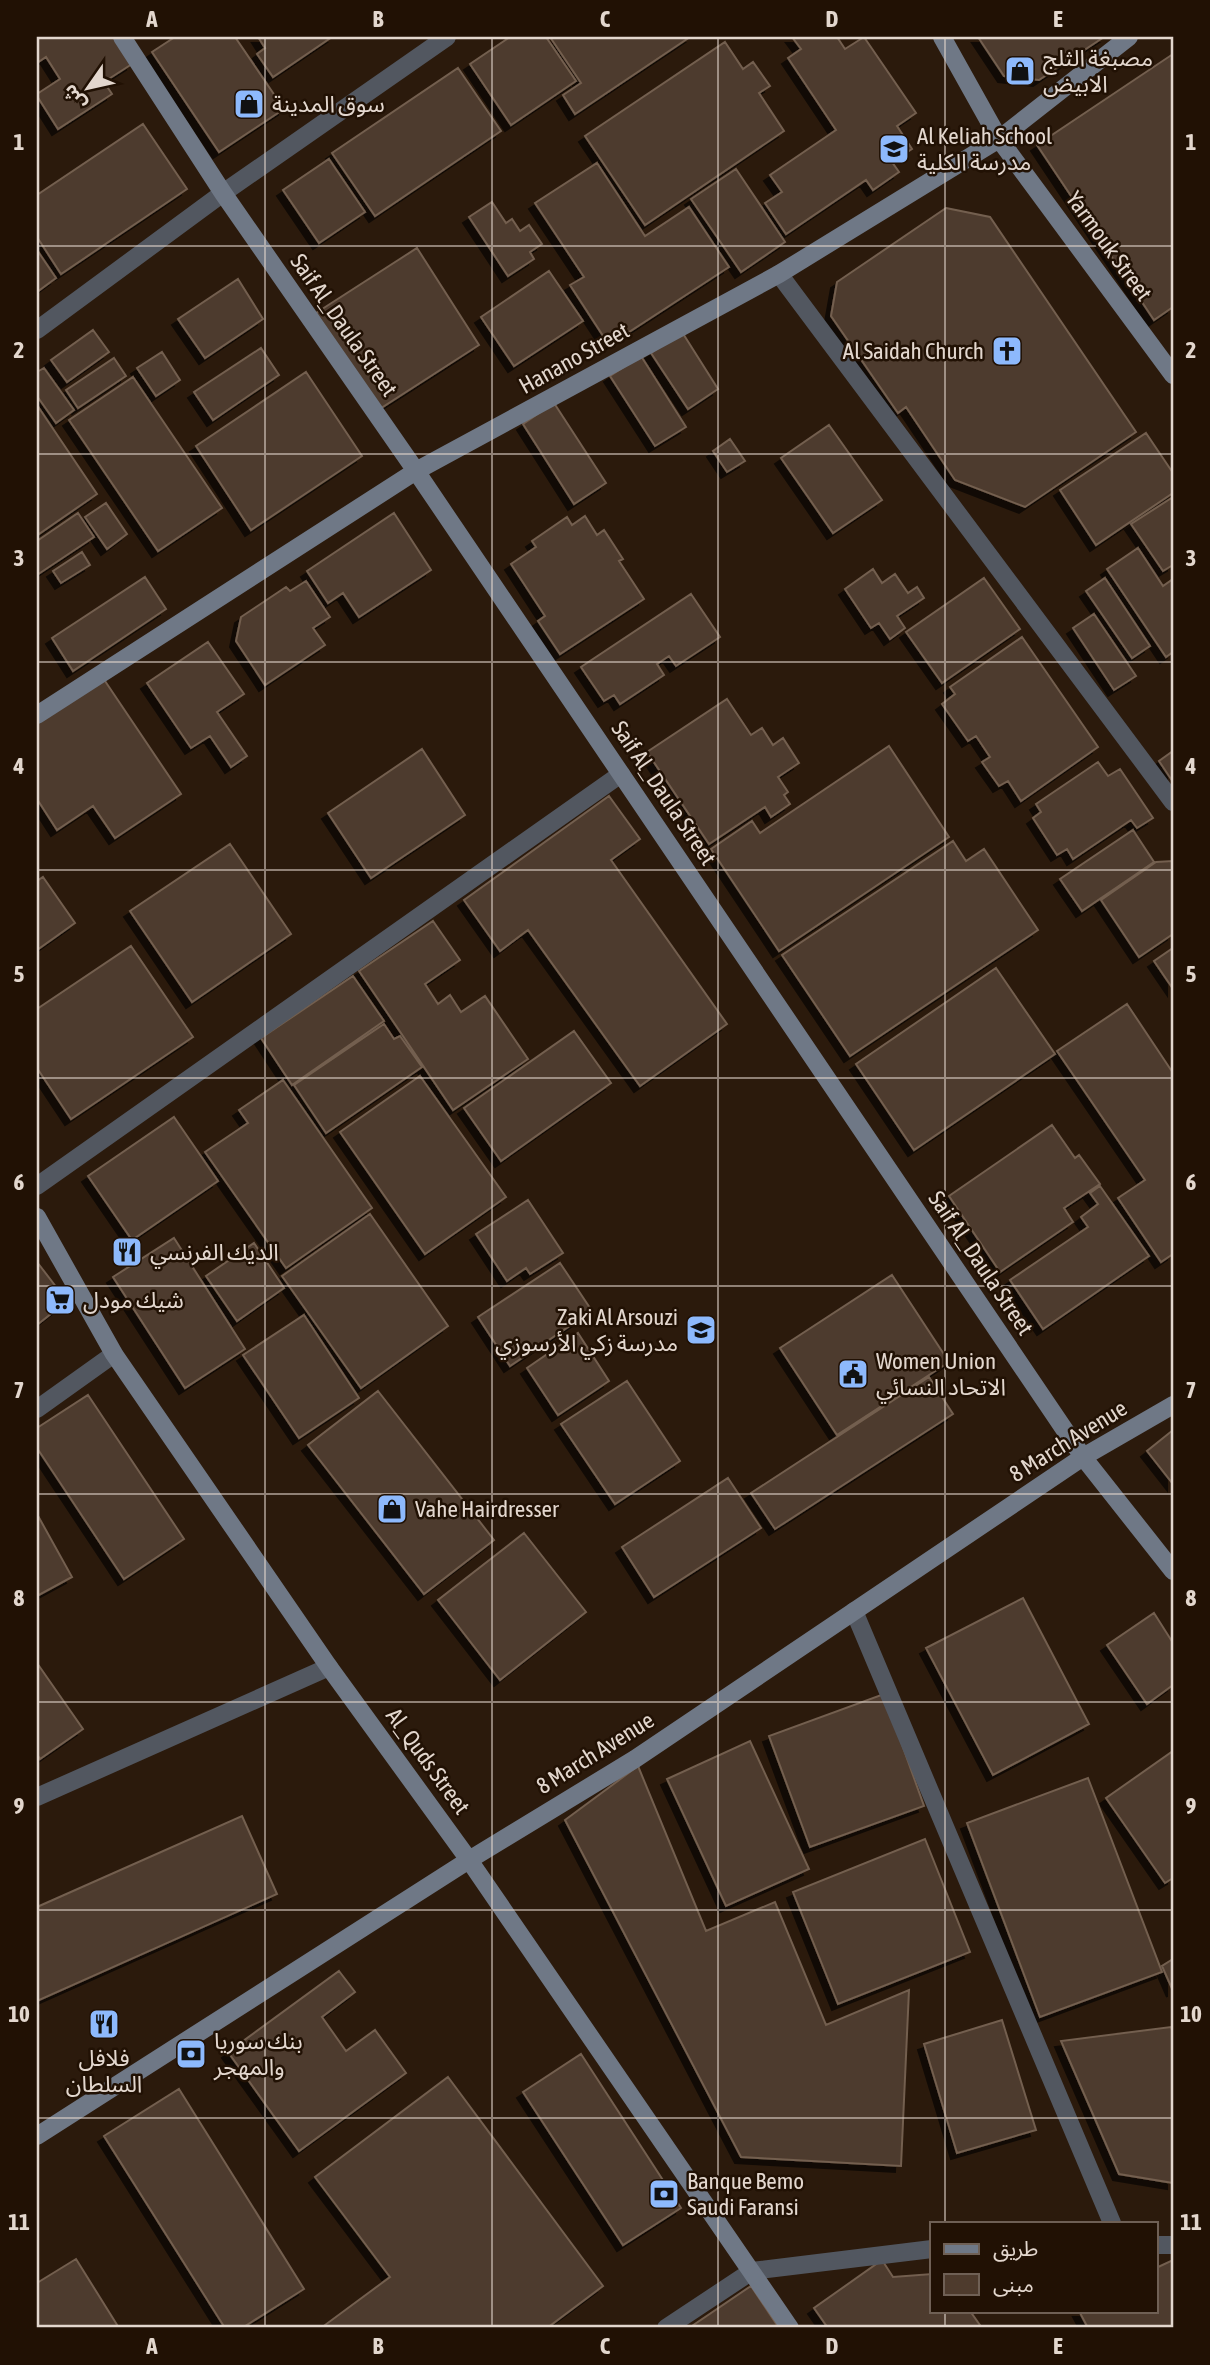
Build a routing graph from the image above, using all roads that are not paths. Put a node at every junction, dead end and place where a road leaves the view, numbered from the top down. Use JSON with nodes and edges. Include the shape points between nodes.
{"nodes":[{"id":1,"x":122,"y":37,"type":"edge"},
{"id":2,"x":447,"y":37,"type":"edge"},
{"id":3,"x":942,"y":37,"type":"edge"},
{"id":4,"x":1129,"y":37,"type":"edge"},
{"id":5,"x":999,"y":139,"type":"junction"},
{"id":6,"x":223,"y":193,"type":"junction"},
{"id":7,"x":779,"y":274,"type":"junction"},
{"id":8,"x":37,"y":330,"type":"edge"},
{"id":9,"x":1173,"y":375,"type":"edge"},
{"id":10,"x":416,"y":471,"type":"junction"},
{"id":11,"x":37,"y":715,"type":"edge"},
{"id":12,"x":621,"y":774,"type":"junction"},
{"id":13,"x":1173,"y":803,"type":"edge"},
{"id":14,"x":37,"y":1186,"type":"edge"},
{"id":15,"x":37,"y":1217,"type":"edge"},
{"id":16,"x":114,"y":1354,"type":"junction"},
{"id":17,"x":1173,"y":1405,"type":"edge"},
{"id":18,"x":37,"y":1409,"type":"edge"},
{"id":19,"x":1083,"y":1457,"type":"junction"},
{"id":20,"x":1173,"y":1571,"type":"edge"},
{"id":21,"x":854,"y":1611,"type":"junction"},
{"id":22,"x":329,"y":1667,"type":"junction"},
{"id":23,"x":37,"y":1797,"type":"edge"},
{"id":24,"x":469,"y":1860,"type":"junction"},
{"id":25,"x":37,"y":2136,"type":"edge"},
{"id":26,"x":1112,"y":2222,"type":"edge"},
{"id":27,"x":930,"y":2249,"type":"edge"},
{"id":28,"x":752,"y":2271,"type":"junction"},
{"id":29,"x":666,"y":2328,"type":"edge"},
{"id":30,"x":790,"y":2328,"type":"edge"}],
"edges":[{"from":1,"to":6,"type":"street","name":"Saif Al_Daula Street"},
{"from":2,"to":6,"type":"street"},
{"from":3,"to":5,"type":"street","name":"Yarmouk Street"},
{"from":4,"to":5,"type":"street","name":"Hanano Street"},
{"from":5,"to":7,"type":"street","name":"Hanano Street"},
{"from":5,"to":9,"type":"street","name":"Yarmouk Street"},
{"from":6,"to":8,"type":"street"},
{"from":6,"to":10,"type":"street","name":"Saif Al_Daula Street"},
{"from":7,"to":10,"type":"street","name":"Hanano Street"},
{"from":7,"to":13,"type":"street"},
{"from":10,"to":11,"type":"street","name":"Hanano Street"},
{"from":10,"to":12,"type":"street","name":"Saif Al_Daula Street"},
{"from":12,"to":14,"type":"street"},
{"from":12,"to":19,"type":"street","name":"Saif Al_Daula Street"},
{"from":15,"to":16,"type":"street","name":"Al_Quds Street"},
{"from":16,"to":18,"type":"street"},
{"from":16,"to":22,"type":"street","name":"Al_Quds Street"},
{"from":17,"to":19,"type":"street","name":"8 March Avenue"},
{"from":19,"to":20,"type":"street","name":"Saif Al_Daula Street"},
{"from":19,"to":21,"type":"street","name":"8 March Avenue"},
{"from":21,"to":24,"type":"street","name":"8 March Avenue","via":[[635,1759]]},
{"from":21,"to":26,"type":"street"},
{"from":22,"to":23,"type":"street"},
{"from":22,"to":24,"type":"street","name":"Al_Quds Street"},
{"from":24,"to":25,"type":"street","name":"8 March Avenue"},
{"from":24,"to":28,"type":"street","name":"Al_Quds Street"},
{"from":27,"to":28,"type":"street"},
{"from":28,"to":29,"type":"street"},
{"from":28,"to":30,"type":"street","name":"Al_Quds Street"}]}
